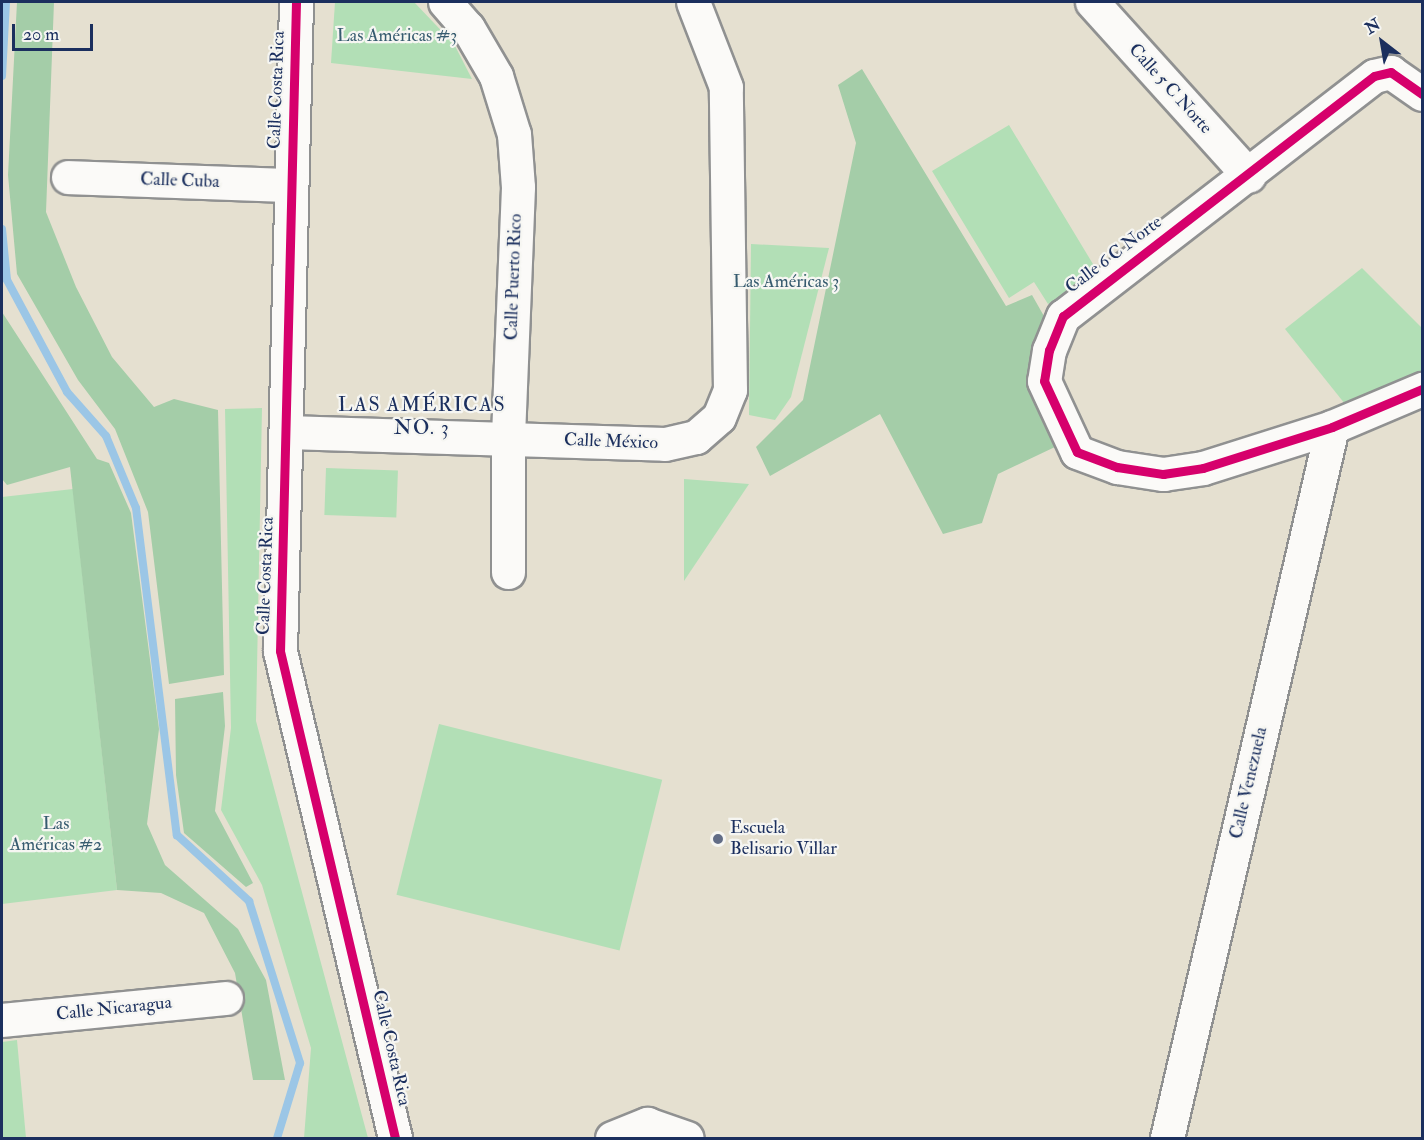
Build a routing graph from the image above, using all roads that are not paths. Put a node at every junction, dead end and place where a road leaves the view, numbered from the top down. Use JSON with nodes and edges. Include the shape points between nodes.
{"nodes":[{"id":1,"x":296,"y":2,"type":"edge"},
{"id":2,"x":445,"y":2,"type":"edge"},
{"id":3,"x":693,"y":2,"type":"edge"},
{"id":4,"x":1092,"y":2,"type":"edge"},
{"id":5,"x":1422,"y":94,"type":"edge"},
{"id":6,"x":1249,"y":176,"type":"junction"},
{"id":7,"x":68,"y":177,"type":"dead end"},
{"id":8,"x":291,"y":185,"type":"junction"},
{"id":9,"x":1422,"y":389,"type":"edge"},
{"id":10,"x":1332,"y":427,"type":"junction"},
{"id":11,"x":287,"y":432,"type":"junction"},
{"id":12,"x":508,"y":439,"type":"junction"},
{"id":13,"x":508,"y":572,"type":"dead end"},
{"id":14,"x":226,"y":998,"type":"dead end"},
{"id":15,"x":2,"y":1020,"type":"edge"},
{"id":16,"x":395,"y":1138,"type":"edge"},
{"id":17,"x":612,"y":1138,"type":"edge"},
{"id":18,"x":687,"y":1138,"type":"edge"},
{"id":19,"x":1167,"y":1138,"type":"edge"}],
"edges":[{"from":1,"to":8,"type":"street","name":"Calle Costa Rica"},
{"from":2,"to":12,"type":"street","name":"Calle Puerto Rico","via":[[468,28],[496,76],[514,134],[518,187]]},
{"from":3,"to":12,"type":"street","name":"Calle México","via":[[726,87],[730,390],[718,417],[696,437],[665,444]]},
{"from":4,"to":6,"type":"street","name":"Calle 5 C Norte"},
{"from":5,"to":6,"type":"street","name":"Calle 6 C Norte","via":[[1391,72],[1374,76]]},
{"from":6,"to":10,"type":"street","name":"Calle 6 C Norte","via":[[1097,286],[1063,316],[1048,350],[1044,381],[1077,452],[1116,467],[1163,474],[1203,468]]},
{"from":7,"to":8,"type":"street","name":"Calle Cuba"},
{"from":8,"to":11,"type":"street","name":"Calle Costa Rica"},
{"from":9,"to":10,"type":"street","name":"Calle 6 C Norte"},
{"from":10,"to":19,"type":"street","name":"Calle Venezuela"},
{"from":11,"to":12,"type":"street","name":"Calle México"},
{"from":11,"to":16,"type":"street","name":"Calle Costa Rica","via":[[280,651]]},
{"from":12,"to":13,"type":"street","name":"Calle Puerto Rico"},
{"from":14,"to":15,"type":"street","name":"Calle Nicaragua"},
{"from":17,"to":18,"type":"street","via":[[647,1124]]}]}
